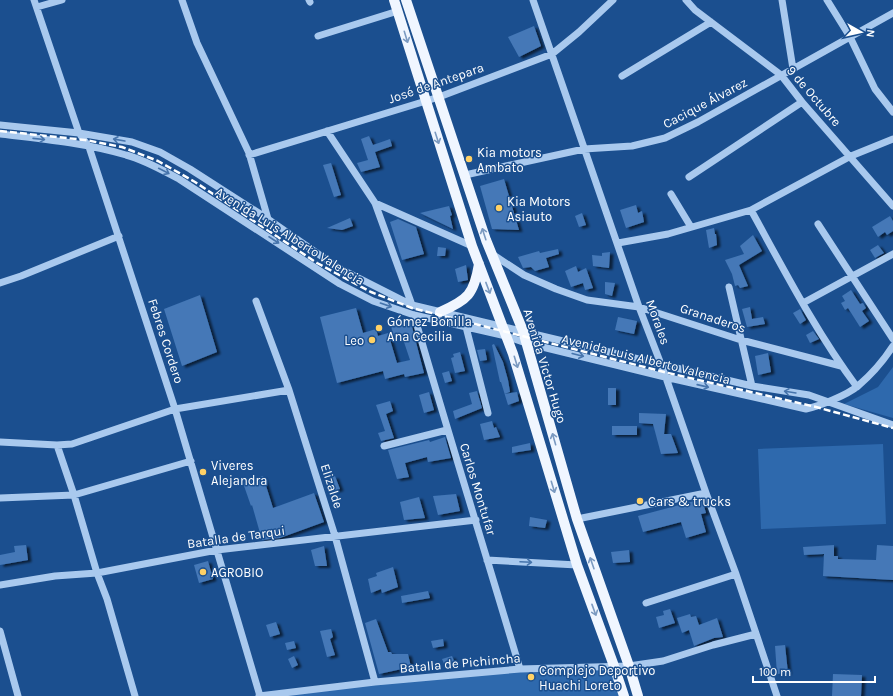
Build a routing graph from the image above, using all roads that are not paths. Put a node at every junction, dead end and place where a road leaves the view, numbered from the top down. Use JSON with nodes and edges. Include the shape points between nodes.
{"nodes":[{"id":1,"x":62,"y":0,"type":"edge"},
{"id":2,"x":182,"y":0,"type":"edge"},
{"id":3,"x":394,"y":0,"type":"edge"},
{"id":4,"x":406,"y":0,"type":"edge"},
{"id":5,"x":534,"y":0,"type":"edge"},
{"id":6,"x":614,"y":0,"type":"edge"},
{"id":7,"x":686,"y":0,"type":"edge"},
{"id":8,"x":782,"y":0,"type":"edge"},
{"id":9,"x":827,"y":0,"type":"edge"},
{"id":10,"x":35,"y":4,"type":"edge"},
{"id":11,"x":398,"y":11,"type":"junction"},
{"id":12,"x":893,"y":13,"type":"edge"},
{"id":13,"x":711,"y":22,"type":"junction"},
{"id":14,"x":318,"y":36,"type":"dead end"},
{"id":15,"x":850,"y":38,"type":"junction"},
{"id":16,"x":552,"y":54,"type":"junction"},
{"id":17,"x":793,"y":69,"type":"junction"},
{"id":18,"x":781,"y":75,"type":"junction"},
{"id":19,"x":622,"y":76,"type":"dead end"},
{"id":20,"x":439,"y":97,"type":"junction"},
{"id":21,"x":425,"y":101,"type":"junction"},
{"id":22,"x":802,"y":102,"type":"junction"},
{"id":23,"x":893,"y":112,"type":"edge"},
{"id":24,"x":0,"y":125,"type":"edge"},
{"id":25,"x":327,"y":131,"type":"junction"},
{"id":26,"x":79,"y":133,"type":"junction"},
{"id":27,"x":0,"y":134,"type":"edge"},
{"id":28,"x":893,"y":139,"type":"edge"},
{"id":29,"x":89,"y":147,"type":"junction"},
{"id":30,"x":584,"y":150,"type":"junction"},
{"id":31,"x":249,"y":155,"type":"junction"},
{"id":32,"x":851,"y":156,"type":"junction"},
{"id":33,"x":465,"y":175,"type":"junction"},
{"id":34,"x":690,"y":177,"type":"dead end"},
{"id":35,"x":671,"y":194,"type":"dead end"},
{"id":36,"x":375,"y":203,"type":"junction"},
{"id":37,"x":893,"y":206,"type":"edge"},
{"id":38,"x":751,"y":210,"type":"junction"},
{"id":39,"x":268,"y":219,"type":"junction"},
{"id":40,"x":818,"y":224,"type":"dead end"},
{"id":41,"x":690,"y":227,"type":"junction"},
{"id":42,"x":119,"y":236,"type":"junction"},
{"id":43,"x":618,"y":243,"type":"junction"},
{"id":44,"x":472,"y":246,"type":"junction"},
{"id":45,"x":492,"y":254,"type":"junction"},
{"id":46,"x":893,"y":254,"type":"edge"},
{"id":47,"x":479,"y":264,"type":"junction"},
{"id":48,"x":852,"y":276,"type":"junction"},
{"id":49,"x":0,"y":283,"type":"edge"},
{"id":50,"x":729,"y":287,"type":"dead end"},
{"id":51,"x":256,"y":301,"type":"dead end"},
{"id":52,"x":803,"y":303,"type":"junction"},
{"id":53,"x":412,"y":305,"type":"junction"},
{"id":54,"x":639,"y":307,"type":"junction"},
{"id":55,"x":440,"y":312,"type":"junction"},
{"id":56,"x":414,"y":315,"type":"junction"},
{"id":57,"x":502,"y":326,"type":"junction"},
{"id":58,"x":466,"y":327,"type":"junction"},
{"id":59,"x":523,"y":331,"type":"junction"},
{"id":60,"x":506,"y":336,"type":"junction"},
{"id":61,"x":893,"y":339,"type":"edge"},
{"id":62,"x":741,"y":340,"type":"junction"},
{"id":63,"x":526,"y":342,"type":"junction"},
{"id":64,"x":893,"y":346,"type":"edge"},
{"id":65,"x":661,"y":365,"type":"junction"},
{"id":66,"x":841,"y":366,"type":"junction"},
{"id":67,"x":665,"y":377,"type":"junction"},
{"id":68,"x":752,"y":386,"type":"junction"},
{"id":69,"x":856,"y":387,"type":"junction"},
{"id":70,"x":289,"y":390,"type":"junction"},
{"id":71,"x":828,"y":401,"type":"junction"},
{"id":72,"x":175,"y":409,"type":"junction"},
{"id":73,"x":488,"y":413,"type":"dead end"},
{"id":74,"x":893,"y":425,"type":"edge"},
{"id":75,"x":447,"y":430,"type":"junction"},
{"id":76,"x":0,"y":442,"type":"edge"},
{"id":77,"x":57,"y":445,"type":"junction"},
{"id":78,"x":384,"y":446,"type":"dead end"},
{"id":79,"x":191,"y":462,"type":"junction"},
{"id":80,"x":706,"y":493,"type":"junction"},
{"id":81,"x":74,"y":495,"type":"junction"},
{"id":82,"x":0,"y":498,"type":"edge"},
{"id":83,"x":578,"y":519,"type":"junction"},
{"id":84,"x":476,"y":520,"type":"junction"},
{"id":85,"x":335,"y":536,"type":"junction"},
{"id":86,"x":217,"y":550,"type":"junction"},
{"id":87,"x":488,"y":560,"type":"junction"},
{"id":88,"x":577,"y":565,"type":"junction"},
{"id":89,"x":97,"y":573,"type":"junction"},
{"id":90,"x":736,"y":574,"type":"junction"},
{"id":91,"x":0,"y":585,"type":"edge"},
{"id":92,"x":646,"y":603,"type":"dead end"},
{"id":93,"x":0,"y":631,"type":"edge"},
{"id":94,"x":756,"y":634,"type":"junction"},
{"id":95,"x":614,"y":666,"type":"junction"},
{"id":96,"x":629,"y":666,"type":"junction"},
{"id":97,"x":520,"y":669,"type":"junction"},
{"id":98,"x":375,"y":682,"type":"junction"},
{"id":99,"x":18,"y":696,"type":"edge"},
{"id":100,"x":135,"y":696,"type":"edge"},
{"id":101,"x":259,"y":696,"type":"edge"},
{"id":102,"x":624,"y":696,"type":"edge"},
{"id":103,"x":638,"y":696,"type":"edge"},
{"id":104,"x":777,"y":696,"type":"edge"}],
"edges":[{"from":1,"to":10,"type":"street"},
{"from":2,"to":31,"type":"street","via":[[198,43]]},
{"from":3,"to":11,"type":"main road","name":"Avenida Victor Hugo"},
{"from":4,"to":20,"type":"main road","name":"Avenida Victor Hugo"},
{"from":5,"to":16,"type":"street","name":"Morales"},
{"from":6,"to":16,"type":"street","name":"José de Antepara"},
{"from":7,"to":13,"type":"street","name":"9 de Octubre"},
{"from":8,"to":17,"type":"street"},
{"from":9,"to":15,"type":"street"},
{"from":10,"to":26,"type":"street","name":"Febres Cordero"},
{"from":11,"to":14,"type":"street"},
{"from":11,"to":21,"type":"main road","name":"Avenida Victor Hugo","one_way":true},
{"from":12,"to":15,"type":"street","name":"Cacique Álvarez"},
{"from":13,"to":18,"type":"street","name":"9 de Octubre"},
{"from":13,"to":19,"type":"street"},
{"from":15,"to":17,"type":"street","name":"Cacique Álvarez"},
{"from":15,"to":23,"type":"street","via":[[875,89]]},
{"from":16,"to":20,"type":"street","name":"José de Antepara"},
{"from":16,"to":30,"type":"street","name":"Morales"},
{"from":17,"to":18,"type":"street","name":"Cacique Álvarez"},
{"from":18,"to":22,"type":"street","name":"9 de Octubre"},
{"from":18,"to":30,"type":"street","name":"Cacique Álvarez","via":[[665,138],[632,146]]},
{"from":20,"to":21,"type":"street","name":"José de Antepara"},
{"from":20,"to":33,"type":"main road","name":"Avenida Victor Hugo"},
{"from":21,"to":25,"type":"street","name":"José de Antepara"},
{"from":21,"to":44,"type":"main road","name":"Avenida Victor Hugo","one_way":true},
{"from":22,"to":32,"type":"street","name":"9 de Octubre"},
{"from":22,"to":34,"type":"street"},
{"from":24,"to":26,"type":"street","name":"Avenida Luis Alberto Valencia"},
{"from":25,"to":31,"type":"street","name":"José de Antepara"},
{"from":25,"to":36,"type":"street"},
{"from":26,"to":29,"type":"street","name":"Febres Cordero"},
{"from":39,"to":26,"type":"street","name":"Avenida Luis Alberto Valencia","one_way":true,"via":[[190,168],[160,152],[132,142]]},
{"from":27,"to":29,"type":"street","name":"Avenida Luis Alberto Valencia","one_way":true},
{"from":28,"to":32,"type":"street"},
{"from":29,"to":42,"type":"street","name":"Febres Cordero"},
{"from":29,"to":56,"type":"street","name":"Avenida Luis Alberto Valencia","one_way":true,"via":[[128,155],[173,175],[340,284],[373,301]]},
{"from":30,"to":33,"type":"street","name":"Cacique Álvarez"},
{"from":30,"to":43,"type":"street","name":"Morales"},
{"from":31,"to":39,"type":"street"},
{"from":32,"to":37,"type":"street","name":"9 de Octubre"},
{"from":32,"to":38,"type":"street"},
{"from":45,"to":33,"type":"main road","name":"Avenida Victor Hugo","one_way":true},
{"from":35,"to":41,"type":"street"},
{"from":36,"to":44,"type":"street"},
{"from":36,"to":53,"type":"street"},
{"from":38,"to":41,"type":"street"},
{"from":38,"to":52,"type":"street"},
{"from":39,"to":53,"type":"street","name":"Avenida Luis Alberto Valencia","via":[[337,268]]},
{"from":40,"to":48,"type":"street"},
{"from":41,"to":43,"type":"street","via":[[668,234]]},
{"from":42,"to":49,"type":"street"},
{"from":42,"to":72,"type":"street","name":"Febres Cordero"},
{"from":43,"to":54,"type":"street","name":"Morales"},
{"from":44,"to":47,"type":"main road","name":"Avenida Victor Hugo"},
{"from":45,"to":54,"type":"street","name":"Granaderos","via":[[524,275],[556,289],[587,300]]},
{"from":45,"to":59,"type":"main road","name":"Avenida Victor Hugo"},
{"from":46,"to":48,"type":"street"},
{"from":47,"to":55,"type":"main road","via":[[474,287],[466,298]]},
{"from":47,"to":57,"type":"main road","name":"Avenida Victor Hugo","one_way":true},
{"from":48,"to":52,"type":"street"},
{"from":48,"to":61,"type":"street"},
{"from":50,"to":62,"type":"street"},
{"from":51,"to":70,"type":"street","name":"Elizalde"},
{"from":52,"to":66,"type":"street"},
{"from":53,"to":55,"type":"street","name":"Avenida Luis Alberto Valencia"},
{"from":54,"to":62,"type":"street","name":"Granaderos"},
{"from":54,"to":65,"type":"street","name":"Morales"},
{"from":55,"to":57,"type":"street","name":"Avenida Luis Alberto Valencia"},
{"from":56,"to":58,"type":"street","name":"Avenida Luis Alberto Valencia"},
{"from":56,"to":75,"type":"street","name":"Carlos Montufar"},
{"from":57,"to":59,"type":"street","name":"Avenida Luis Alberto Valencia"},
{"from":57,"to":60,"type":"main road","name":"Avenida Victor Hugo"},
{"from":58,"to":60,"type":"street","name":"Avenida Luis Alberto Valencia"},
{"from":58,"to":73,"type":"street"},
{"from":59,"to":63,"type":"main road","name":"Avenida Victor Hugo"},
{"from":59,"to":65,"type":"street","name":"Avenida Luis Alberto Valencia"},
{"from":60,"to":63,"type":"street","name":"Avenida Luis Alberto Valencia"},
{"from":60,"to":88,"type":"main road","name":"Avenida Victor Hugo","one_way":true},
{"from":62,"to":66,"type":"street","name":"Granaderos"},
{"from":62,"to":68,"type":"street"},
{"from":63,"to":67,"type":"street","name":"Avenida Luis Alberto Valencia","one_way":true},
{"from":83,"to":63,"type":"main road","name":"Avenida Victor Hugo","one_way":true},
{"from":64,"to":69,"type":"street"},
{"from":65,"to":67,"type":"street","name":"Morales"},
{"from":65,"to":68,"type":"street","name":"Avenida Luis Alberto Valencia"},
{"from":66,"to":69,"type":"street"},
{"from":67,"to":71,"type":"street","name":"Avenida Luis Alberto Valencia","one_way":true,"via":[[806,409]]},
{"from":67,"to":80,"type":"street","name":"Morales"},
{"from":71,"to":68,"type":"street","name":"Avenida Luis Alberto Valencia","one_way":true,"via":[[809,395]]},
{"from":69,"to":71,"type":"street"},
{"from":70,"to":72,"type":"street"},
{"from":70,"to":85,"type":"street","name":"Elizalde"},
{"from":71,"to":74,"type":"street","name":"Avenida Luis Alberto Valencia"},
{"from":72,"to":77,"type":"street","via":[[72,444]]},
{"from":72,"to":79,"type":"street","name":"Febres Cordero"},
{"from":75,"to":78,"type":"street"},
{"from":75,"to":84,"type":"street","name":"Carlos Montufar"},
{"from":76,"to":77,"type":"street"},
{"from":77,"to":81,"type":"street"},
{"from":79,"to":81,"type":"street"},
{"from":79,"to":86,"type":"street","name":"Febres Cordero"},
{"from":80,"to":83,"type":"street"},
{"from":80,"to":90,"type":"street","name":"Morales"},
{"from":81,"to":82,"type":"street"},
{"from":81,"to":89,"type":"street"},
{"from":96,"to":83,"type":"main road","name":"Avenida Victor Hugo","one_way":true},
{"from":84,"to":85,"type":"street","name":"Batalla de Tarqui"},
{"from":84,"to":87,"type":"street","name":"Carlos Montufar"},
{"from":85,"to":86,"type":"street","name":"Batalla de Tarqui"},
{"from":85,"to":98,"type":"street","name":"Elizalde"},
{"from":86,"to":89,"type":"street","name":"Batalla de Tarqui"},
{"from":86,"to":101,"type":"street","name":"Febres Cordero"},
{"from":87,"to":88,"type":"street","one_way":true},
{"from":87,"to":97,"type":"street","name":"Carlos Montufar"},
{"from":88,"to":95,"type":"main road","name":"Avenida Victor Hugo","one_way":true},
{"from":89,"to":91,"type":"street","name":"Batalla de Tarqui","via":[[55,576]]},
{"from":89,"to":100,"type":"street"},
{"from":90,"to":92,"type":"street"},
{"from":90,"to":94,"type":"street","name":"Morales"},
{"from":93,"to":99,"type":"street"},
{"from":94,"to":96,"type":"street","name":"Batalla de Pichincha","via":[[662,661]]},
{"from":94,"to":104,"type":"street","name":"Morales"},
{"from":95,"to":96,"type":"street","name":"Batalla de Pichincha"},
{"from":95,"to":97,"type":"street","name":"Batalla de Pichincha"},
{"from":95,"to":102,"type":"main road","name":"Avenida Victor Hugo"},
{"from":96,"to":103,"type":"main road","name":"Avenida Victor Hugo"},
{"from":97,"to":98,"type":"street","name":"Batalla de Pichincha"},
{"from":98,"to":101,"type":"street","name":"Batalla de Pichincha"}]}
